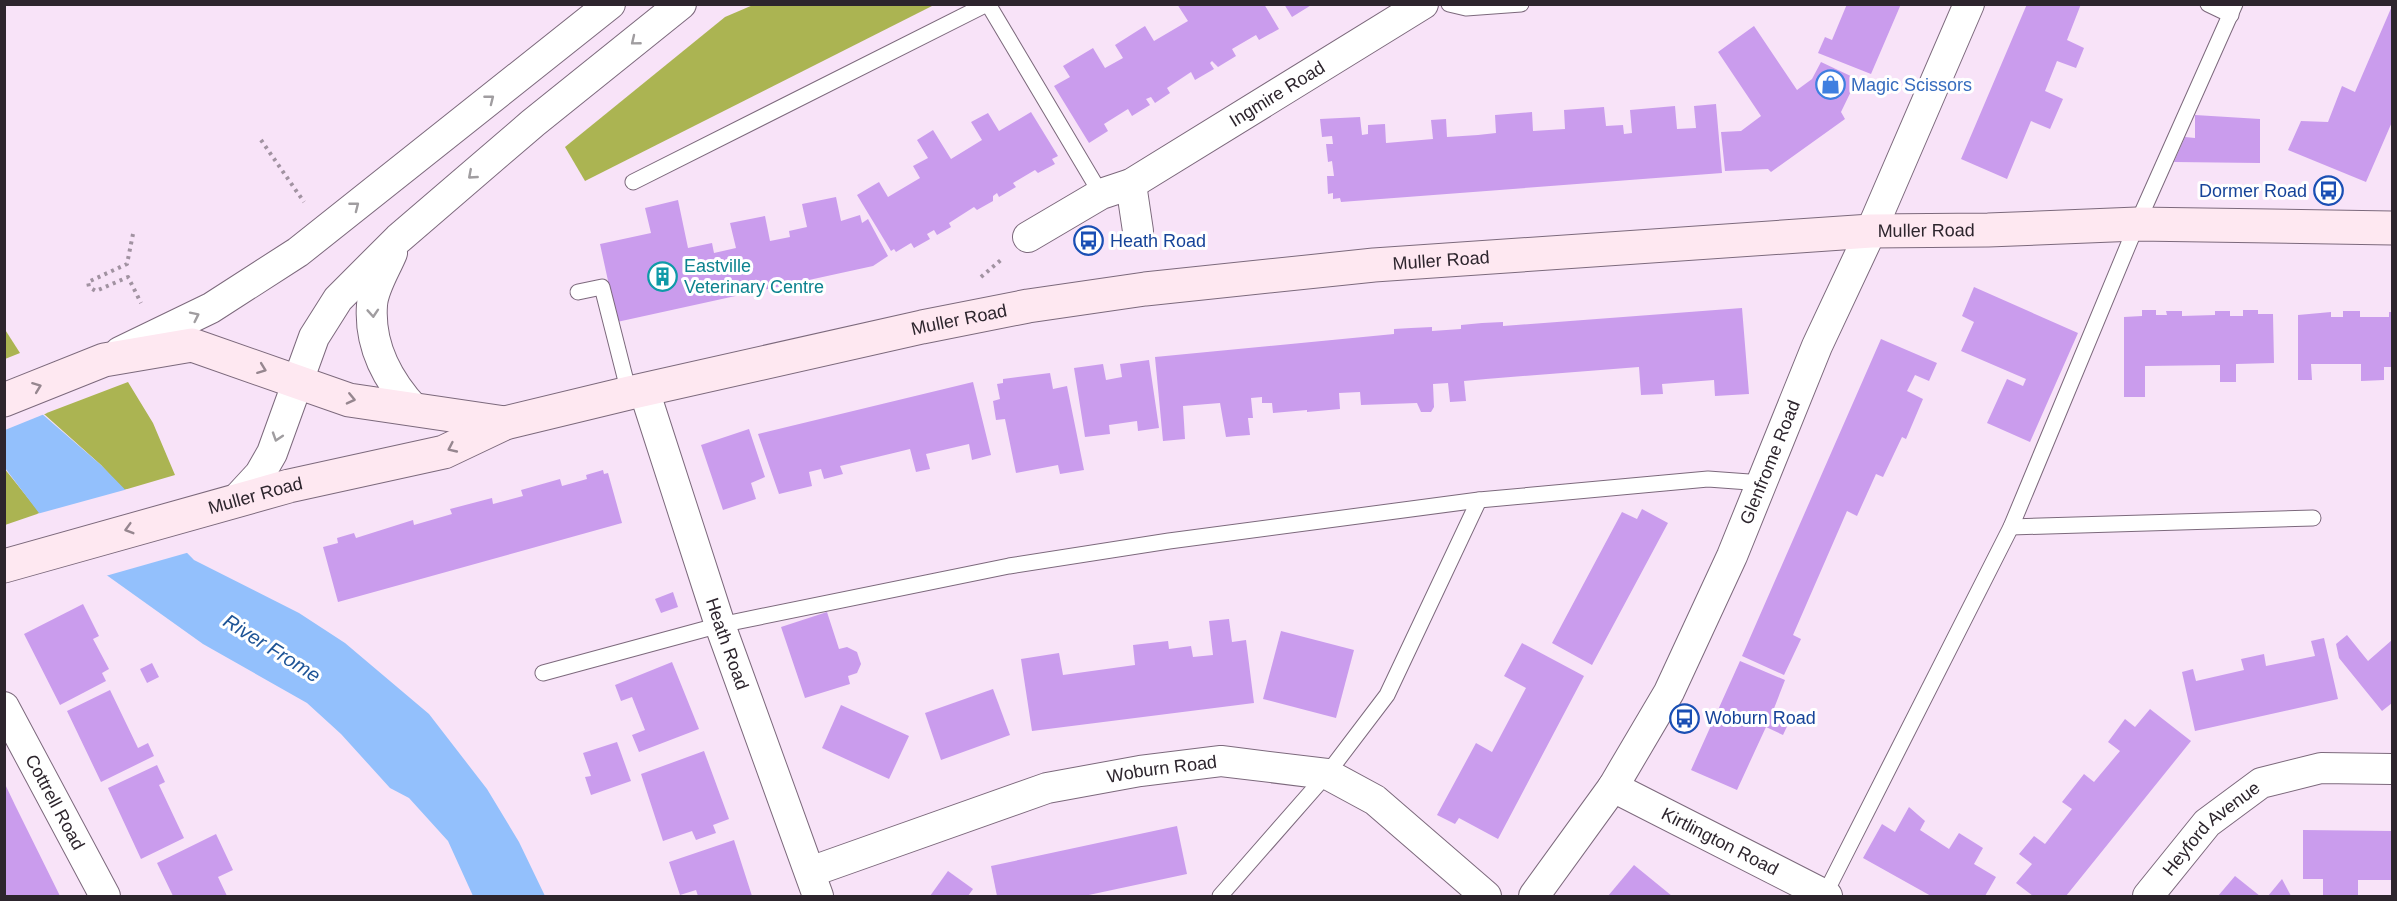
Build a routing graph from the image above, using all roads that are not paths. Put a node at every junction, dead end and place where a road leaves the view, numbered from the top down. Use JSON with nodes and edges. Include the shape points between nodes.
{"nodes":[{"id":1,"x":610,"y":4,"type":"edge"},
{"id":2,"x":681,"y":4,"type":"edge"},
{"id":3,"x":987,"y":4,"type":"edge"},
{"id":4,"x":1423,"y":4,"type":"edge"},
{"id":5,"x":1449,"y":4,"type":"edge"},
{"id":6,"x":1521,"y":4,"type":"edge"},
{"id":7,"x":1969,"y":4,"type":"edge"},
{"id":8,"x":2208,"y":4,"type":"edge"},
{"id":9,"x":2233,"y":10,"type":"edge"},
{"id":10,"x":633,"y":182,"type":"dead end"},
{"id":11,"x":1131,"y":184,"type":"junction"},
{"id":12,"x":1101,"y":194,"type":"junction"},
{"id":13,"x":2137,"y":224,"type":"junction"},
{"id":14,"x":2392,"y":228,"type":"edge"},
{"id":15,"x":1138,"y":231,"type":"dead end"},
{"id":16,"x":1871,"y":231,"type":"junction"},
{"id":17,"x":1028,"y":237,"type":"dead end"},
{"id":18,"x":398,"y":239,"type":"junction"},
{"id":19,"x":578,"y":292,"type":"dead end"},
{"id":20,"x":104,"y":360,"type":"junction"},
{"id":21,"x":296,"y":381,"type":"junction"},
{"id":22,"x":637,"y":391,"type":"junction"},
{"id":23,"x":4,"y":400,"type":"edge"},
{"id":24,"x":415,"y":410,"type":"junction"},
{"id":25,"x":505,"y":423,"type":"junction"},
{"id":26,"x":1763,"y":483,"type":"junction"},
{"id":27,"x":236,"y":500,"type":"junction"},
{"id":28,"x":1479,"y":500,"type":"junction"},
{"id":29,"x":2313,"y":518,"type":"dead end"},
{"id":30,"x":2011,"y":527,"type":"junction"},
{"id":31,"x":4,"y":566,"type":"edge"},
{"id":32,"x":720,"y":625,"type":"junction"},
{"id":33,"x":543,"y":673,"type":"dead end"},
{"id":34,"x":4,"y":707,"type":"edge"},
{"id":35,"x":2392,"y":769,"type":"edge"},
{"id":36,"x":1327,"y":774,"type":"junction"},
{"id":37,"x":1613,"y":788,"type":"junction"},
{"id":38,"x":814,"y":884,"type":"edge"},
{"id":39,"x":1825,"y":896,"type":"edge"},
{"id":40,"x":105,"y":897,"type":"edge"},
{"id":41,"x":1220,"y":897,"type":"edge"},
{"id":42,"x":1486,"y":897,"type":"edge"},
{"id":43,"x":1534,"y":897,"type":"edge"},
{"id":44,"x":2148,"y":897,"type":"edge"}],
"edges":[{"from":20,"to":1,"type":"street","one_way":true,"via":[[211,308],[298,252]]},
{"from":2,"to":18,"type":"street","one_way":true},
{"from":3,"to":10,"type":"lane"},
{"from":3,"to":12,"type":"lane"},
{"from":4,"to":11,"type":"street","name":"Ingmire Road"},
{"from":5,"to":6,"type":"lane","via":[[1466,8]]},
{"from":7,"to":16,"type":"street","name":"Glenfrome Road"},
{"from":8,"to":9,"type":"lane"},
{"from":9,"to":13,"type":"lane"},
{"from":11,"to":12,"type":"street","name":"Ingmire Road"},
{"from":11,"to":15,"type":"street"},
{"from":12,"to":17,"type":"street","name":"Ingmire Road"},
{"from":13,"to":14,"type":"main road","name":"Muller Road"},
{"from":13,"to":16,"type":"main road","name":"Muller Road"},
{"from":13,"to":30,"type":"lane"},
{"from":16,"to":22,"type":"main road","name":"Muller Road","via":[[1374,265],[1145,289],[934,324]]},
{"from":16,"to":26,"type":"street","name":"Glenfrome Road","via":[[1817,346]]},
{"from":18,"to":21,"type":"street","via":[[333,306],[314,337]]},
{"from":18,"to":24,"type":"street","one_way":true,"via":[[372,304],[375,346],[399,394]]},
{"from":19,"to":22,"type":"lane","via":[[602,287]]},
{"from":20,"to":21,"type":"main road","name":"Muller Road","one_way":true,"via":[[192,345]]},
{"from":23,"to":20,"type":"main road","name":"Muller Road","one_way":true},
{"from":21,"to":24,"type":"main road","name":"Muller Road","one_way":true,"via":[[349,400]]},
{"from":21,"to":27,"type":"street","one_way":true,"via":[[272,453],[260,474]]},
{"from":22,"to":25,"type":"main road","name":"Muller Road"},
{"from":22,"to":32,"type":"street","name":"Heath Road"},
{"from":24,"to":25,"type":"main road","name":"Muller Road"},
{"from":25,"to":27,"type":"main road","name":"Muller Road","one_way":true,"via":[[444,452]]},
{"from":26,"to":28,"type":"lane","via":[[1708,479]]},
{"from":26,"to":37,"type":"street","name":"Glenfrome Road","via":[[1669,692]]},
{"from":27,"to":31,"type":"main road","name":"Muller Road","one_way":true},
{"from":28,"to":32,"type":"lane","via":[[1169,540],[1009,566]]},
{"from":28,"to":36,"type":"lane","via":[[1387,695]]},
{"from":29,"to":30,"type":"lane"},
{"from":30,"to":39,"type":"lane"},
{"from":32,"to":33,"type":"lane"},
{"from":32,"to":38,"type":"street","name":"Heath Road"},
{"from":34,"to":40,"type":"street","name":"Cottrell Road"},
{"from":35,"to":44,"type":"street","name":"Heyford Avenue","via":[[2321,768],[2261,783],[2207,823]]},
{"from":36,"to":38,"type":"street","name":"Woburn Road","via":[[1221,761],[1047,788]]},
{"from":36,"to":41,"type":"lane"},
{"from":36,"to":42,"type":"street","name":"Woburn Road","via":[[1375,800]]},
{"from":37,"to":39,"type":"street","name":"Kirtlington Road"},
{"from":37,"to":43,"type":"street","name":"Glenfrome Road"}]}
